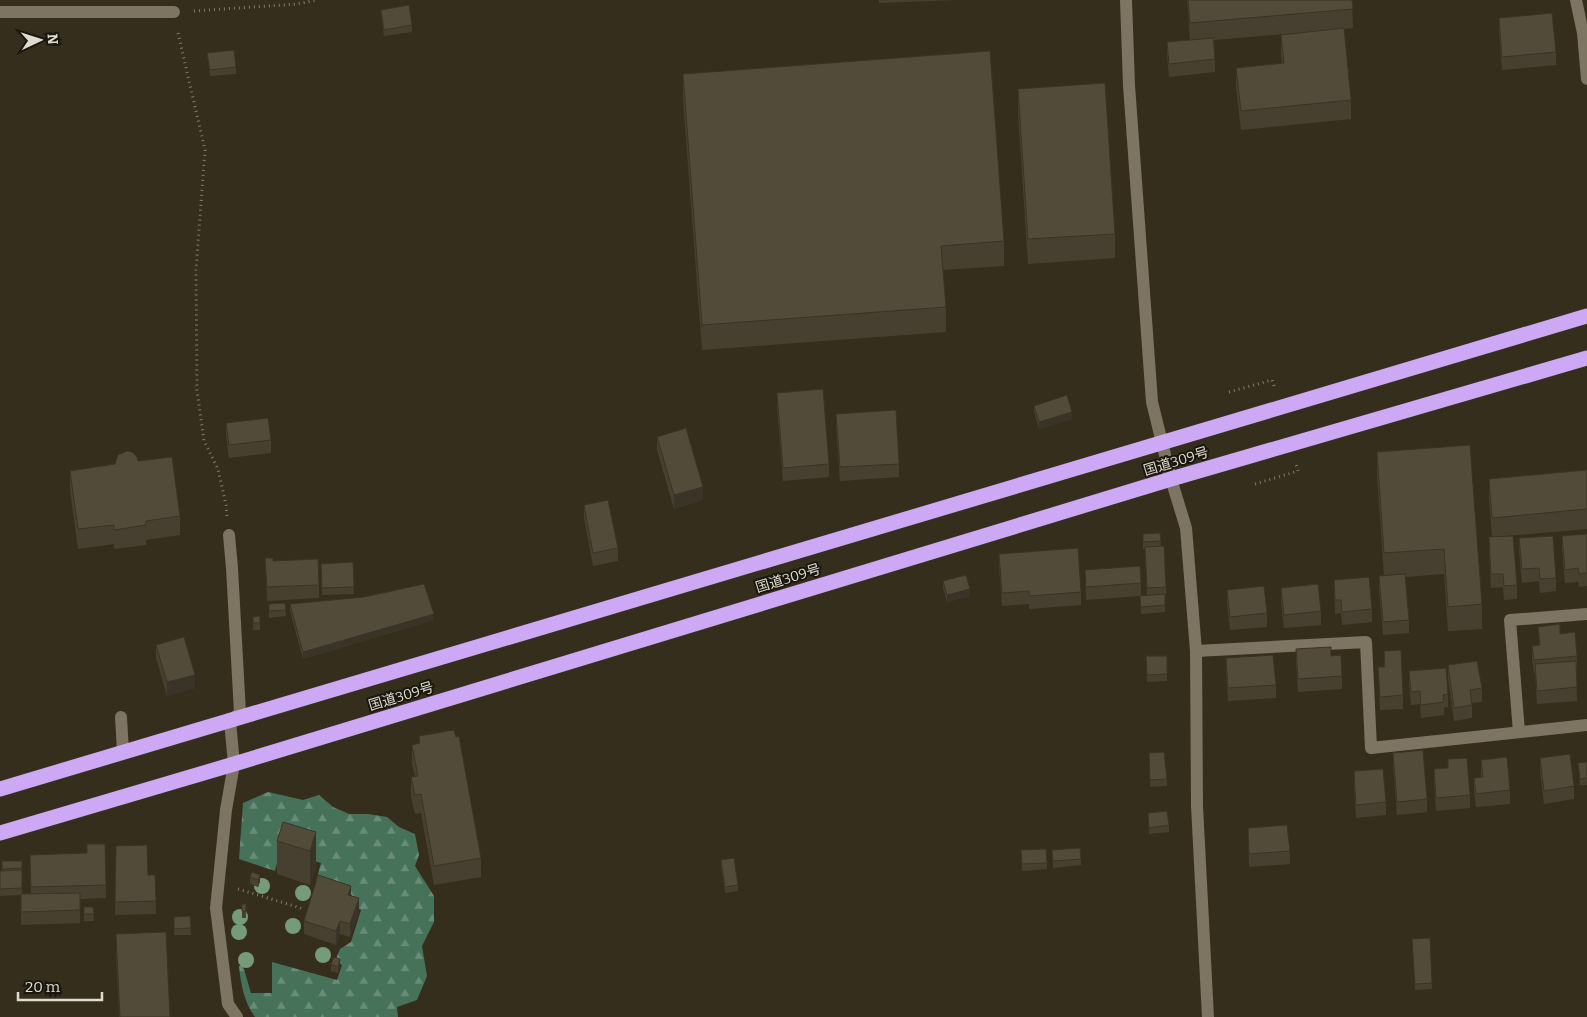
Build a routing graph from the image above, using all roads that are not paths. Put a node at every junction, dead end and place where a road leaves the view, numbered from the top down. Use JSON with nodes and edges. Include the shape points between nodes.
{"nodes":[{"id":1,"x":1126,"y":0,"type":"edge"},
{"id":2,"x":1576,"y":0,"type":"edge"},
{"id":3,"x":0,"y":12,"type":"edge"},
{"id":4,"x":174,"y":12,"type":"road end"},
{"id":5,"x":1587,"y":79,"type":"edge"},
{"id":6,"x":1587,"y":316,"type":"edge"},
{"id":7,"x":1587,"y":358,"type":"edge"},
{"id":8,"x":1162,"y":442,"type":"junction"},
{"id":9,"x":1171,"y":479,"type":"junction"},
{"id":10,"x":229,"y":535,"type":"road end"},
{"id":11,"x":1587,"y":614,"type":"edge"},
{"id":12,"x":1196,"y":651,"type":"junction"},
{"id":13,"x":121,"y":717,"type":"dead end"},
{"id":14,"x":230,"y":721,"type":"junction"},
{"id":15,"x":1587,"y":726,"type":"edge"},
{"id":16,"x":1519,"y":732,"type":"junction"},
{"id":17,"x":123,"y":752,"type":"junction"},
{"id":18,"x":234,"y":764,"type":"junction"},
{"id":19,"x":0,"y":789,"type":"edge"},
{"id":20,"x":0,"y":833,"type":"edge"},
{"id":21,"x":237,"y":1017,"type":"edge"},
{"id":22,"x":1208,"y":1017,"type":"edge"}],
"edges":[{"from":1,"to":8,"type":"street","via":[[1152,402]]},
{"from":2,"to":5,"type":"street"},
{"from":3,"to":4,"type":"street"},
{"from":6,"to":8,"type":"highway","name":"国道309号"},
{"from":7,"to":9,"type":"highway","name":"国道309号"},
{"from":8,"to":9,"type":"street"},
{"from":8,"to":14,"type":"highway","name":"国道309号"},
{"from":9,"to":12,"type":"street","via":[[1186,528]]},
{"from":9,"to":18,"type":"highway","name":"国道309号"},
{"from":10,"to":14,"type":"street","via":[[233,683],[240,713]]},
{"from":11,"to":16,"type":"street","via":[[1510,620]]},
{"from":12,"to":16,"type":"street","via":[[1366,642],[1370,748]]},
{"from":12,"to":22,"type":"street","via":[[1197,806]]},
{"from":13,"to":17,"type":"street"},
{"from":14,"to":17,"type":"highway","name":"国道309号"},
{"from":14,"to":18,"type":"street"},
{"from":15,"to":16,"type":"street"},
{"from":17,"to":19,"type":"highway","name":"国道309号"},
{"from":18,"to":20,"type":"highway","name":"国道309号"},
{"from":18,"to":21,"type":"street","via":[[216,908],[228,1004]]}]}
